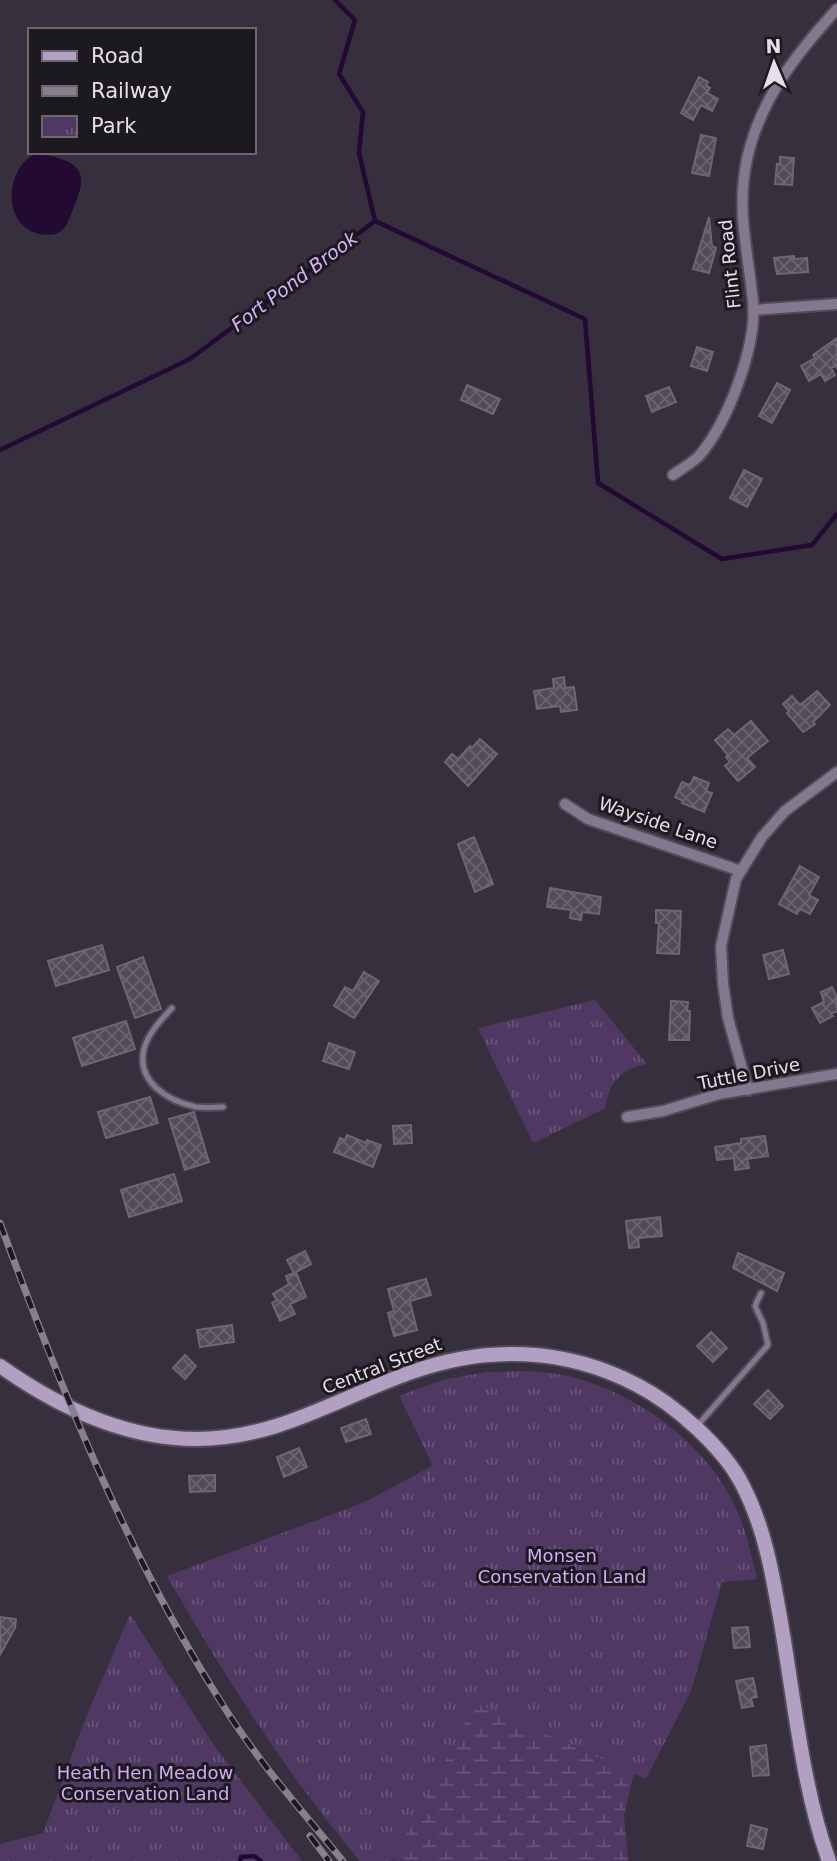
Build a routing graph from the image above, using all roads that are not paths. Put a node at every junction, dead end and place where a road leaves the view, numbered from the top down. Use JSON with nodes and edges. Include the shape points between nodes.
{"nodes":[{"id":1,"x":837,"y":9,"type":"edge"},
{"id":2,"x":837,"y":304,"type":"edge"},
{"id":3,"x":753,"y":310,"type":"junction"},
{"id":4,"x":673,"y":475,"type":"dead end"},
{"id":5,"x":837,"y":772,"type":"edge"},
{"id":6,"x":565,"y":804,"type":"dead end"},
{"id":7,"x":741,"y":871,"type":"junction"},
{"id":8,"x":172,"y":1008,"type":"dead end"},
{"id":9,"x":837,"y":1074,"type":"edge"},
{"id":10,"x":748,"y":1090,"type":"junction"},
{"id":11,"x":223,"y":1107,"type":"dead end"},
{"id":12,"x":627,"y":1117,"type":"dead end"},
{"id":13,"x":761,"y":1293,"type":"dead end"},
{"id":14,"x":0,"y":1366,"type":"edge"},
{"id":15,"x":695,"y":1429,"type":"junction"},
{"id":16,"x":829,"y":1861,"type":"edge"}],
"edges":[{"from":1,"to":3,"type":"street","name":"Flint Road","via":[[778,81],[747,158],[742,227]]},
{"from":2,"to":3,"type":"street"},
{"from":3,"to":4,"type":"street","name":"Flint Road","via":[[747,358],[730,401],[698,457]]},
{"from":5,"to":7,"type":"street","via":[[785,811]]},
{"from":6,"to":7,"type":"street","name":"Wayside Lane","via":[[589,818]]},
{"from":7,"to":10,"type":"street","via":[[722,946],[723,984]]},
{"from":8,"to":11,"type":"lane","via":[[144,1046],[146,1076],[176,1101]]},
{"from":9,"to":10,"type":"street","name":"Tuttle Drive"},
{"from":10,"to":12,"type":"street","name":"Tuttle Drive"},
{"from":13,"to":15,"type":"lane","via":[[755,1306],[768,1345]]},
{"from":14,"to":15,"type":"street","name":"Central Street","via":[[32,1389],[84,1415],[164,1438],[198,1439],[249,1434],[297,1420],[450,1360],[480,1354],[540,1354],[618,1375],[669,1405]]},
{"from":15,"to":16,"type":"street","name":"Central Street","via":[[740,1480],[762,1531],[814,1817]]}]}
